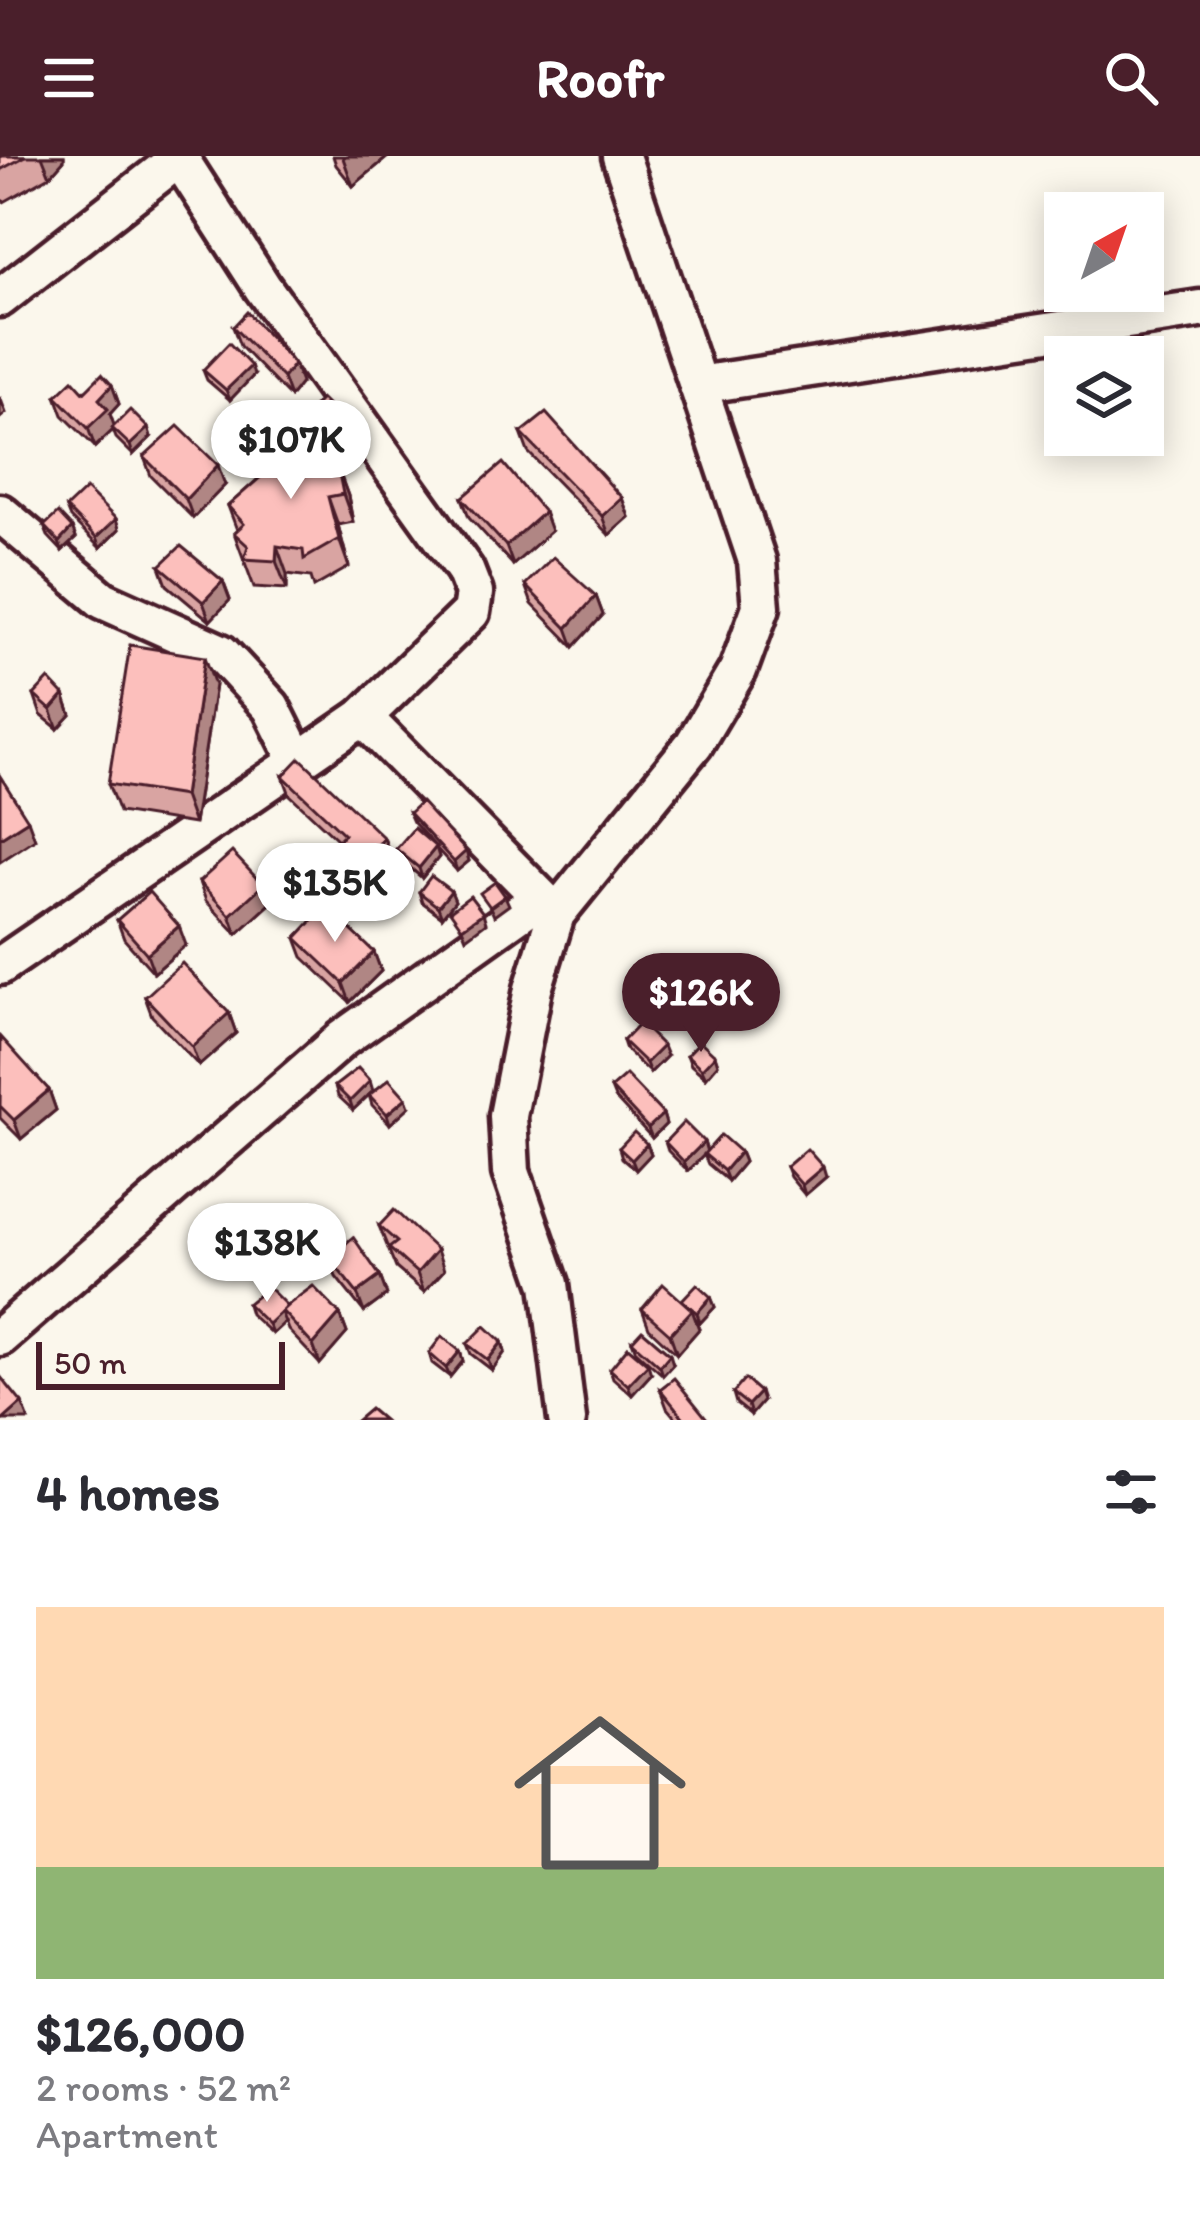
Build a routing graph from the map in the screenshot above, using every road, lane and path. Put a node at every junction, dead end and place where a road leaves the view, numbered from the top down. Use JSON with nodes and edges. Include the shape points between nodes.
{"nodes":[{"id":1,"x":621,"y":156,"type":"edge"},
{"id":2,"x":179,"y":157,"type":"edge"},
{"id":3,"x":0,"y":298,"type":"edge"},
{"id":4,"x":1200,"y":309,"type":"edge"},
{"id":5,"x":698,"y":385,"type":"junction"},
{"id":6,"x":0,"y":513,"type":"edge"},
{"id":7,"x":363,"y":717,"type":"junction"},
{"id":8,"x":298,"y":761,"type":"junction"},
{"id":9,"x":548,"y":906,"type":"junction"},
{"id":10,"x":0,"y":966,"type":"edge"},
{"id":11,"x":0,"y":1337,"type":"edge"},
{"id":12,"x":567,"y":1420,"type":"edge"}],
"edges":[{"from":1,"to":5,"type":"street"},
{"from":2,"to":3,"type":"street"},
{"from":2,"to":7,"type":"street","via":[[466,570],[474,593],[471,612]]},
{"from":4,"to":5,"type":"street"},
{"from":5,"to":9,"type":"street","via":[[757,561],[761,607],[738,670],[694,743]]},
{"from":6,"to":8,"type":"street","via":[[103,600],[221,653],[271,707]]},
{"from":7,"to":8,"type":"street"},
{"from":7,"to":9,"type":"street"},
{"from":8,"to":10,"type":"street"},
{"from":9,"to":11,"type":"street","via":[[342,1039]]},
{"from":9,"to":12,"type":"street","via":[[508,1116],[511,1172],[550,1285]]}]}
